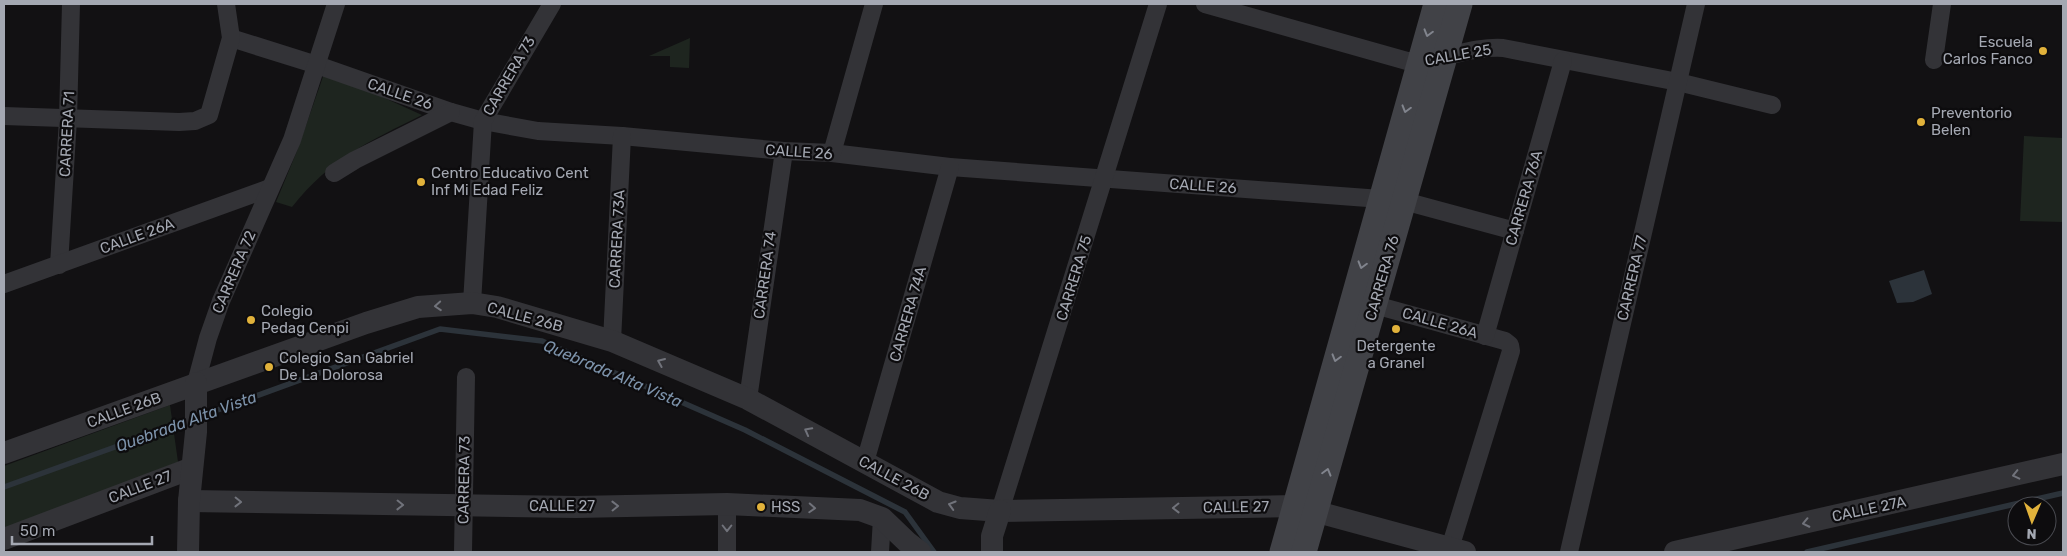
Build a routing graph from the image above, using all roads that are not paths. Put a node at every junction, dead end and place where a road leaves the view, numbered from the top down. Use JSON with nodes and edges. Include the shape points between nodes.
{"nodes":[{"id":1,"x":71,"y":4,"type":"edge"},
{"id":2,"x":226,"y":4,"type":"edge"},
{"id":3,"x":336,"y":4,"type":"edge"},
{"id":4,"x":552,"y":4,"type":"edge"},
{"id":5,"x":874,"y":4,"type":"edge"},
{"id":6,"x":1158,"y":4,"type":"edge"},
{"id":7,"x":1206,"y":4,"type":"edge"},
{"id":8,"x":1436,"y":4,"type":"edge"},
{"id":9,"x":1460,"y":4,"type":"edge"},
{"id":10,"x":1696,"y":4,"type":"edge"},
{"id":11,"x":1942,"y":4,"type":"edge"},
{"id":12,"x":231,"y":38,"type":"junction"},
{"id":13,"x":1446,"y":56,"type":"junction"},
{"id":14,"x":1563,"y":60,"type":"junction"},
{"id":15,"x":1934,"y":60,"type":"dead end"},
{"id":16,"x":1419,"y":62,"type":"junction"},
{"id":17,"x":318,"y":65,"type":"junction"},
{"id":18,"x":1678,"y":82,"type":"junction"},
{"id":19,"x":1772,"y":105,"type":"dead end"},
{"id":20,"x":451,"y":112,"type":"junction"},
{"id":21,"x":4,"y":116,"type":"edge"},
{"id":22,"x":68,"y":119,"type":"junction"},
{"id":23,"x":483,"y":121,"type":"junction"},
{"id":24,"x":622,"y":136,"type":"junction"},
{"id":25,"x":784,"y":151,"type":"junction"},
{"id":26,"x":832,"y":153,"type":"junction"},
{"id":27,"x":950,"y":167,"type":"junction"},
{"id":28,"x":334,"y":173,"type":"dead end"},
{"id":29,"x":1105,"y":178,"type":"junction"},
{"id":30,"x":270,"y":188,"type":"junction"},
{"id":31,"x":1393,"y":200,"type":"junction"},
{"id":32,"x":1514,"y":231,"type":"junction"},
{"id":33,"x":59,"y":265,"type":"junction"},
{"id":34,"x":4,"y":284,"type":"edge"},
{"id":35,"x":472,"y":303,"type":"junction"},
{"id":36,"x":1375,"y":305,"type":"junction"},
{"id":37,"x":1485,"y":336,"type":"junction"},
{"id":38,"x":612,"y":342,"type":"junction"},
{"id":39,"x":466,"y":377,"type":"dead end"},
{"id":40,"x":196,"y":392,"type":"junction"},
{"id":41,"x":748,"y":399,"type":"junction"},
{"id":42,"x":4,"y":453,"type":"edge"},
{"id":43,"x":865,"y":462,"type":"junction"},
{"id":44,"x":2063,"y":464,"type":"edge"},
{"id":45,"x":192,"y":468,"type":"junction"},
{"id":46,"x":189,"y":501,"type":"junction"},
{"id":47,"x":727,"y":504,"type":"junction"},
{"id":48,"x":464,"y":506,"type":"junction"},
{"id":49,"x":1305,"y":509,"type":"junction"},
{"id":50,"x":1000,"y":512,"type":"junction"},
{"id":51,"x":882,"y":518,"type":"junction"},
{"id":52,"x":4,"y":539,"type":"edge"},
{"id":53,"x":1458,"y":550,"type":"edge"},
{"id":54,"x":188,"y":552,"type":"edge"},
{"id":55,"x":463,"y":552,"type":"edge"},
{"id":56,"x":727,"y":552,"type":"edge"},
{"id":57,"x":880,"y":552,"type":"edge"},
{"id":58,"x":920,"y":552,"type":"edge"},
{"id":59,"x":992,"y":552,"type":"edge"},
{"id":60,"x":1282,"y":552,"type":"edge"},
{"id":61,"x":1304,"y":552,"type":"edge"},
{"id":62,"x":1570,"y":552,"type":"edge"},
{"id":63,"x":1675,"y":552,"type":"edge"}],
"edges":[{"from":1,"to":22,"type":"street","name":"CARRERA 71"},
{"from":2,"to":12,"type":"street"},
{"from":3,"to":17,"type":"street","name":"CARRERA 72"},
{"from":4,"to":23,"type":"street","name":"CARRERA 73"},
{"from":5,"to":26,"type":"street"},
{"from":6,"to":29,"type":"street","name":"CARRERA 75"},
{"from":7,"to":16,"type":"street","name":"CALLE 25"},
{"from":8,"to":16,"type":"main road","name":"CARRERA 76","one_way":true},
{"from":9,"to":13,"type":"main road","name":"CARRERA 76"},
{"from":10,"to":18,"type":"street","name":"CARRERA 77"},
{"from":11,"to":15,"type":"street"},
{"from":12,"to":17,"type":"street","name":"CALLE 26"},
{"from":12,"to":22,"type":"street","via":[[209,114],[195,121]]},
{"from":13,"to":14,"type":"street","name":"CALLE 25","via":[[1489,47]]},
{"from":13,"to":16,"type":"street","name":"CALLE 25"},
{"from":13,"to":31,"type":"main road","name":"CARRERA 76"},
{"from":14,"to":18,"type":"street","name":"CALLE 25"},
{"from":14,"to":32,"type":"street","name":"CARRERA 76A"},
{"from":16,"to":31,"type":"main road","name":"CARRERA 76","one_way":true},
{"from":17,"to":20,"type":"street","name":"CALLE 26"},
{"from":17,"to":30,"type":"street","name":"CARRERA 72","via":[[292,140]]},
{"from":18,"to":19,"type":"street","name":"CALLE 25"},
{"from":18,"to":62,"type":"street","name":"CARRERA 77"},
{"from":20,"to":23,"type":"street","name":"CALLE 26"},
{"from":20,"to":28,"type":"street"},
{"from":21,"to":22,"type":"street"},
{"from":22,"to":33,"type":"street","name":"CARRERA 71"},
{"from":23,"to":24,"type":"street","name":"CALLE 26","via":[[538,131]]},
{"from":23,"to":35,"type":"street","name":"CARRERA 73"},
{"from":24,"to":25,"type":"street","name":"CALLE 26"},
{"from":24,"to":38,"type":"street","name":"CARRERA 73A"},
{"from":25,"to":26,"type":"street","name":"CALLE 26"},
{"from":25,"to":41,"type":"street","name":"CARRERA 74"},
{"from":26,"to":27,"type":"street","name":"CALLE 26"},
{"from":27,"to":29,"type":"street","name":"CALLE 26"},
{"from":27,"to":43,"type":"street","name":"CARRERA 74A"},
{"from":29,"to":31,"type":"street","name":"CALLE 26"},
{"from":29,"to":50,"type":"street","name":"CARRERA 75"},
{"from":30,"to":33,"type":"street","name":"CALLE 26A"},
{"from":30,"to":40,"type":"street","name":"CARRERA 72","via":[[221,302],[208,338]]},
{"from":31,"to":32,"type":"street","name":"CALLE 26"},
{"from":31,"to":36,"type":"main road","name":"CARRERA 76"},
{"from":31,"to":49,"type":"main road","name":"CARRERA 76","one_way":true},
{"from":32,"to":37,"type":"street","name":"CARRERA 76A"},
{"from":33,"to":34,"type":"street","name":"CALLE 26A"},
{"from":35,"to":38,"type":"street","name":"CALLE 26B","via":[[497,307]]},
{"from":35,"to":40,"type":"street","name":"CALLE 26B","one_way":true,"via":[[418,307],[366,323]]},
{"from":36,"to":37,"type":"street","name":"CALLE 26A"},
{"from":49,"to":36,"type":"main road","name":"CARRERA 76","one_way":true},
{"from":37,"to":53,"type":"street","name":"CALLE 26A","via":[[1505,341],[1511,350]]},
{"from":41,"to":38,"type":"street","name":"CALLE 26B","one_way":true},
{"from":39,"to":48,"type":"street","name":"CARRERA 73"},
{"from":40,"to":42,"type":"street","name":"CALLE 26B"},
{"from":40,"to":45,"type":"street","name":"CARRERA 72"},
{"from":43,"to":41,"type":"street","name":"CALLE 26B","one_way":true},
{"from":50,"to":43,"type":"street","name":"CALLE 26B","one_way":true,"via":[[938,502]]},
{"from":44,"to":63,"type":"street","name":"CALLE 27A","one_way":true},
{"from":45,"to":46,"type":"street","name":"CARRERA 72"},
{"from":45,"to":52,"type":"street","name":"CALLE 27"},
{"from":46,"to":48,"type":"street","name":"CALLE 27","one_way":true},
{"from":46,"to":54,"type":"street","name":"CARRERA 72"},
{"from":48,"to":47,"type":"street","name":"CALLE 27","one_way":true},
{"from":47,"to":51,"type":"street","name":"CALLE 27","one_way":true,"via":[[860,510]]},
{"from":47,"to":56,"type":"street","one_way":true},
{"from":48,"to":55,"type":"street","name":"CARRERA 73"},
{"from":49,"to":50,"type":"street","name":"CALLE 27","one_way":true},
{"from":49,"to":53,"type":"street","name":"CALLE 27"},
{"from":49,"to":60,"type":"main road","name":"CARRERA 76"},
{"from":49,"to":61,"type":"main road","name":"CARRERA 76"},
{"from":50,"to":59,"type":"street","name":"CARRERA 75","via":[[992,536]]},
{"from":51,"to":57,"type":"street"},
{"from":51,"to":58,"type":"street","name":"CALLE 27"}]}
